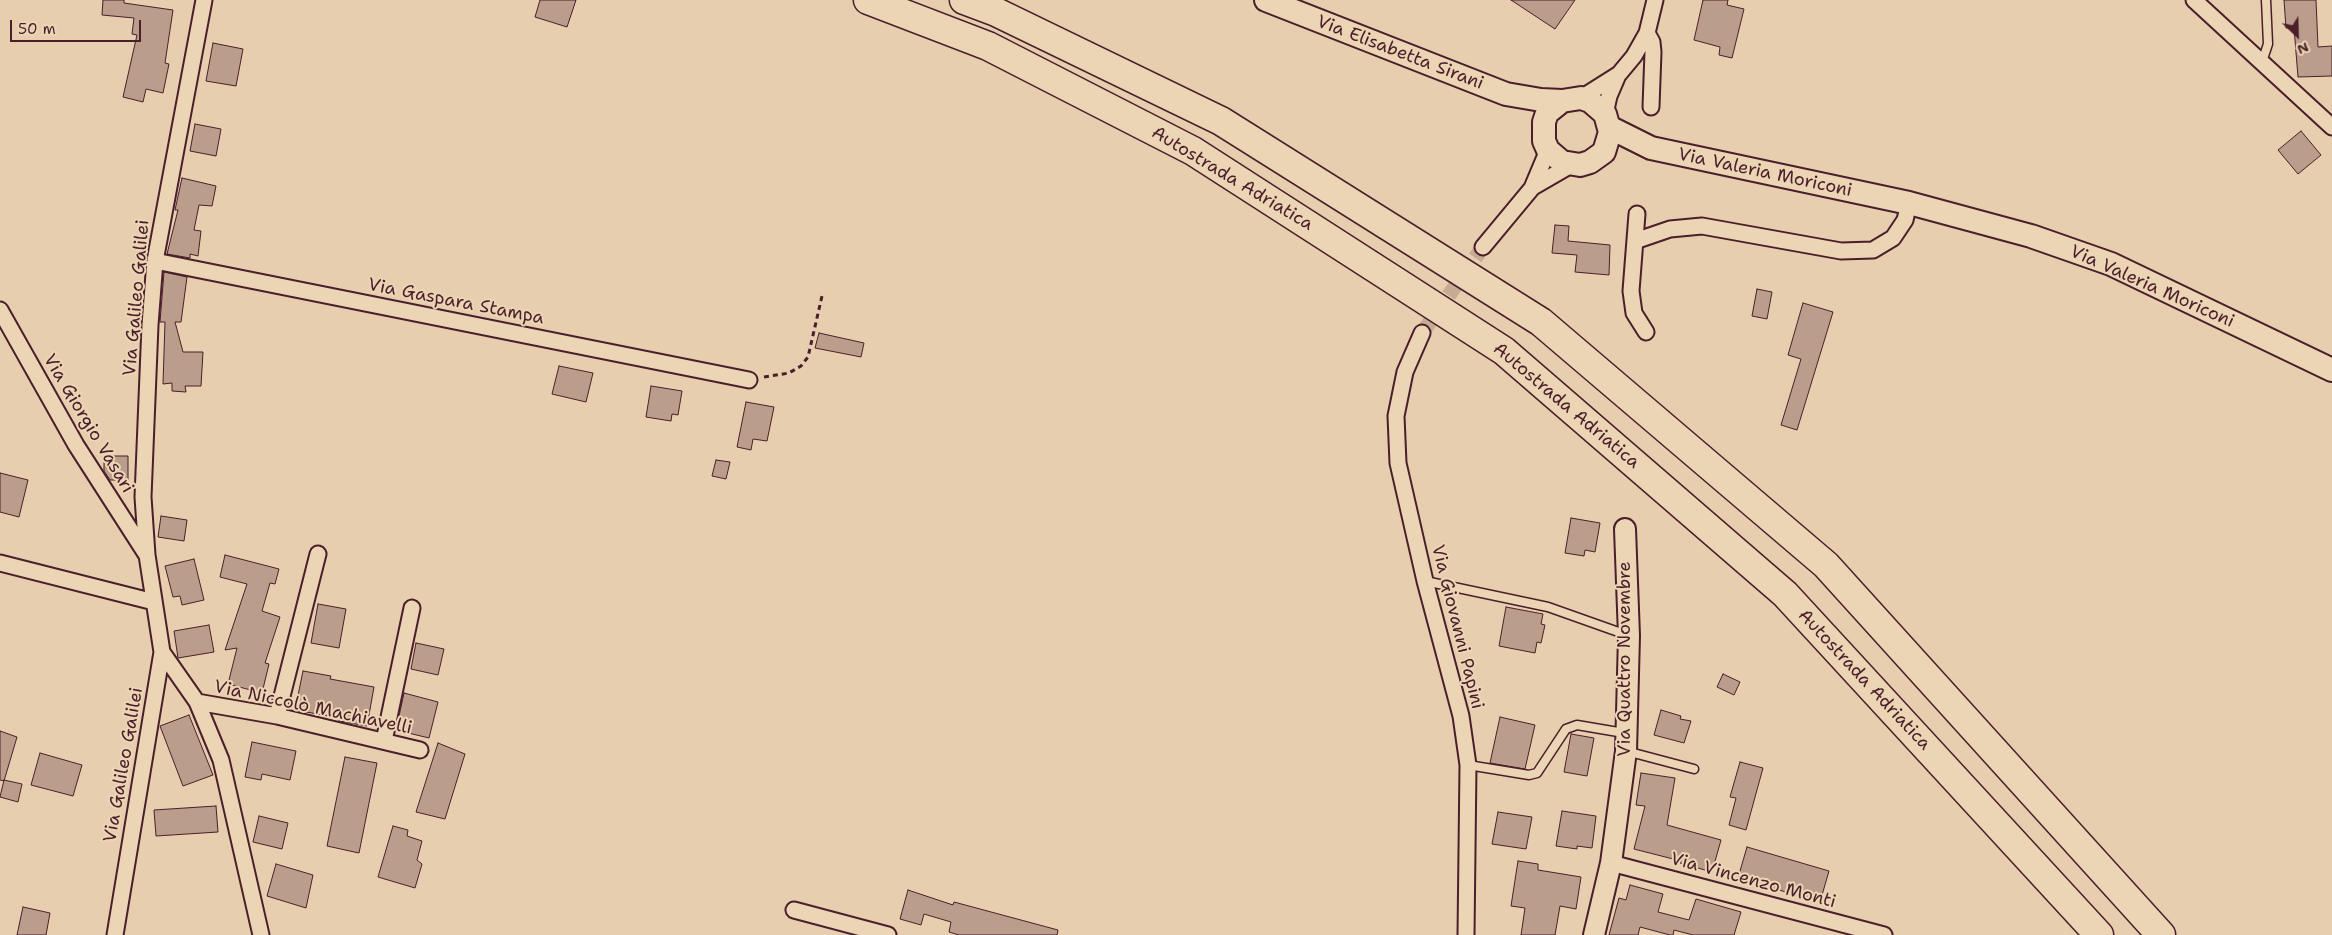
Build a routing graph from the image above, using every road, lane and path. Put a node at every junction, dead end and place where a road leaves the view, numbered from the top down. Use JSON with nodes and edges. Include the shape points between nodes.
{"nodes":[{"id":1,"x":204,"y":0,"type":"edge"},
{"id":2,"x":868,"y":0,"type":"edge"},
{"id":3,"x":964,"y":0,"type":"edge"},
{"id":4,"x":1266,"y":0,"type":"edge"},
{"id":5,"x":1655,"y":0,"type":"edge"},
{"id":6,"x":2194,"y":0,"type":"edge"},
{"id":7,"x":2266,"y":0,"type":"edge"},
{"id":8,"x":1647,"y":34,"type":"junction"},
{"id":9,"x":2262,"y":62,"type":"junction"},
{"id":10,"x":1619,"y":74,"type":"junction"},
{"id":11,"x":1506,"y":94,"type":"junction"},
{"id":12,"x":1572,"y":100,"type":"junction"},
{"id":13,"x":1650,"y":107,"type":"dead end"},
{"id":14,"x":1607,"y":120,"type":"junction"},
{"id":15,"x":2332,"y":126,"type":"edge"},
{"id":16,"x":1545,"y":140,"type":"junction"},
{"id":17,"x":1651,"y":148,"type":"junction"},
{"id":18,"x":1604,"y":152,"type":"junction"},
{"id":19,"x":1571,"y":165,"type":"junction"},
{"id":20,"x":1532,"y":188,"type":"junction"},
{"id":21,"x":1909,"y":204,"type":"junction"},
{"id":22,"x":1637,"y":214,"type":"dead end"},
{"id":23,"x":1635,"y":241,"type":"junction"},
{"id":24,"x":1483,"y":247,"type":"tunnel mouth"},
{"id":25,"x":156,"y":260,"type":"junction"},
{"id":26,"x":822,"y":296,"type":"dead end"},
{"id":27,"x":0,"y":310,"type":"edge"},
{"id":28,"x":1646,"y":332,"type":"dead end"},
{"id":29,"x":1422,"y":333,"type":"tunnel mouth"},
{"id":30,"x":2332,"y":370,"type":"edge"},
{"id":31,"x":749,"y":380,"type":"joint"},
{"id":32,"x":1625,"y":529,"type":"dead end"},
{"id":33,"x":318,"y":554,"type":"dead end"},
{"id":34,"x":147,"y":555,"type":"junction"},
{"id":35,"x":0,"y":563,"type":"edge"},
{"id":36,"x":1425,"y":581,"type":"junction"},
{"id":37,"x":154,"y":602,"type":"junction"},
{"id":38,"x":412,"y":608,"type":"dead end"},
{"id":39,"x":1629,"y":636,"type":"junction"},
{"id":40,"x":162,"y":652,"type":"junction"},
{"id":41,"x":197,"y":702,"type":"junction"},
{"id":42,"x":277,"y":716,"type":"junction"},
{"id":43,"x":384,"y":741,"type":"junction"},
{"id":44,"x":1626,"y":742,"type":"junction"},
{"id":45,"x":420,"y":750,"type":"dead end"},
{"id":46,"x":1468,"y":765,"type":"junction"},
{"id":47,"x":1694,"y":769,"type":"dead end"},
{"id":48,"x":1612,"y":863,"type":"junction"},
{"id":49,"x":794,"y":910,"type":"dead end"},
{"id":50,"x":115,"y":935,"type":"edge"},
{"id":51,"x":261,"y":935,"type":"edge"},
{"id":52,"x":888,"y":935,"type":"edge"},
{"id":53,"x":1466,"y":935,"type":"edge"},
{"id":54,"x":1594,"y":935,"type":"edge"},
{"id":55,"x":1884,"y":935,"type":"edge"},
{"id":56,"x":2099,"y":935,"type":"edge"},
{"id":57,"x":2161,"y":935,"type":"edge"}],
"edges":[{"from":1,"to":25,"type":"street","name":"Via Galileo Galilei"},
{"from":2,"to":56,"type":"highway","name":"Autostrada Adriatica","via":[[988,46],[1193,151],[1504,351],[1786,594]]},
{"from":3,"to":57,"type":"highway","via":[[996,12],[1221,121],[1540,322],[1826,565]]},
{"from":4,"to":11,"type":"main road","name":"Via Elisabetta Sirani"},
{"from":5,"to":8,"type":"street"},
{"from":6,"to":9,"type":"street"},
{"from":7,"to":9,"type":"lane","via":[[2268,44]]},
{"from":8,"to":10,"type":"street"},
{"from":8,"to":13,"type":"street","via":[[1653,52]]},
{"from":9,"to":15,"type":"street"},
{"from":10,"to":12,"type":"street"},
{"from":10,"to":14,"type":"street","via":[[1609,96]]},
{"from":11,"to":12,"type":"main road","name":"Via Elisabetta Sirani","via":[[1541,100]]},
{"from":11,"to":16,"type":"main road","name":"Via Elisabetta Sirani","via":[[1531,116]]},
{"from":12,"to":14,"type":"main road","via":[[1598,106]]},
{"from":12,"to":16,"type":"main road","via":[[1547,114]]},
{"from":14,"to":17,"type":"main road","name":"Via Valeria Moriconi"},
{"from":14,"to":18,"type":"main road","via":[[1608,141]]},
{"from":16,"to":19,"type":"main road","via":[[1562,162]]},
{"from":16,"to":20,"type":"street"},
{"from":17,"to":18,"type":"main road","name":"Via Valeria Moriconi"},
{"from":17,"to":21,"type":"main road","name":"Via Valeria Moriconi"},
{"from":18,"to":19,"type":"main road","via":[[1590,162]]},
{"from":19,"to":20,"type":"street"},
{"from":20,"to":24,"type":"street"},
{"from":21,"to":23,"type":"street","via":[[1905,220],[1893,238],[1873,250],[1841,251],[1702,226],[1670,229]]},
{"from":21,"to":30,"type":"main road","name":"Via Valeria Moriconi","via":[[2031,236],[2111,264]]},
{"from":22,"to":23,"type":"street"},
{"from":23,"to":28,"type":"street","via":[[1631,291],[1634,313]]},
{"from":25,"to":31,"type":"street","name":"Via Gaspara Stampa"},
{"from":25,"to":34,"type":"street","name":"Via Galileo Galilei","via":[[143,497]]},
{"from":26,"to":31,"type":"path","via":[[808,357],[801,366],[789,373]]},
{"from":27,"to":34,"type":"street","name":"Via Giorgio Vasari","via":[[76,445]]},
{"from":29,"to":36,"type":"street","name":"Via Giovanni Papini","via":[[1405,372],[1396,416],[1398,463]]},
{"from":32,"to":39,"type":"street","name":"Via Quattro Novembre"},
{"from":33,"to":42,"type":"street"},
{"from":34,"to":37,"type":"street","name":"Via Galileo Galilei"},
{"from":35,"to":37,"type":"street"},
{"from":36,"to":39,"type":"lane","via":[[1548,607]]},
{"from":36,"to":46,"type":"street","name":"Via Giovanni Papini","via":[[1461,716]]},
{"from":37,"to":40,"type":"street","name":"Via Galileo Galilei"},
{"from":38,"to":43,"type":"street"},
{"from":39,"to":44,"type":"street","name":"Via Quattro Novembre"},
{"from":40,"to":41,"type":"street"},
{"from":40,"to":50,"type":"street","name":"Via Galileo Galilei"},
{"from":41,"to":42,"type":"street","name":"Via Niccolò Machiavelli"},
{"from":41,"to":51,"type":"street","via":[[221,760]]},
{"from":42,"to":43,"type":"street","name":"Via Niccolò Machiavelli"},
{"from":43,"to":45,"type":"street","name":"Via Niccolò Machiavelli"},
{"from":44,"to":46,"type":"lane","via":[[1577,725],[1566,729],[1537,773],[1529,775]]},
{"from":44,"to":47,"type":"lane"},
{"from":44,"to":48,"type":"street","name":"Via Quattro Novembre"},
{"from":46,"to":53,"type":"street","name":"Via Giovanni Papini"},
{"from":48,"to":54,"type":"street","name":"Via Quattro Novembre"},
{"from":48,"to":55,"type":"street","name":"Via Vincenzo Monti"},
{"from":49,"to":52,"type":"street"}]}
